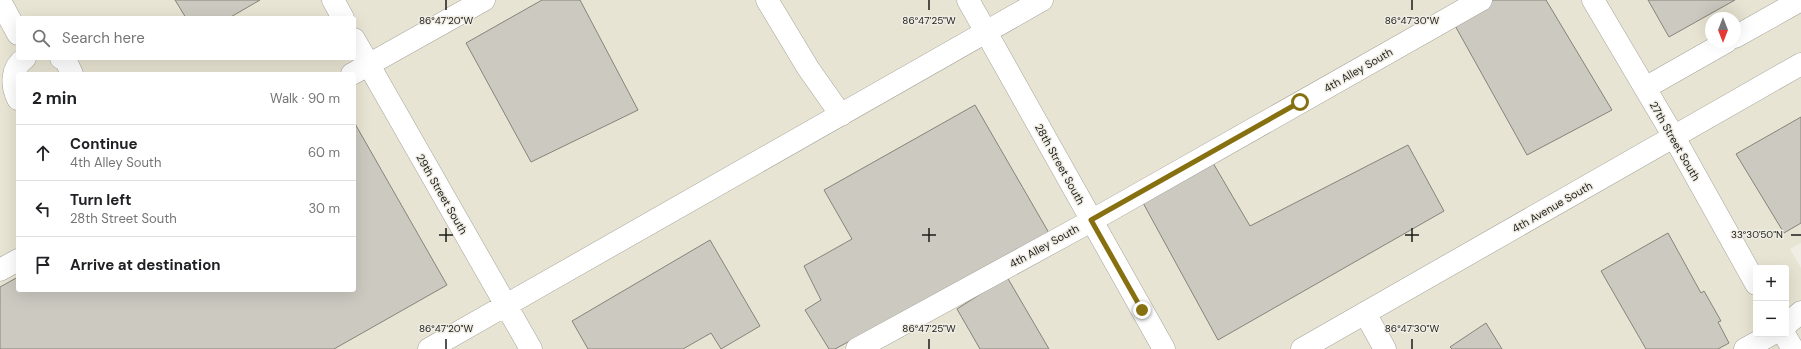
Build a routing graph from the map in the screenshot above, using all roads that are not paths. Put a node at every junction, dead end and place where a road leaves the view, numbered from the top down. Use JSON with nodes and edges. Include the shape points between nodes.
{"nodes":[{"id":1,"x":333,"y":0,"type":"edge"},
{"id":2,"x":484,"y":0,"type":"edge"},
{"id":3,"x":767,"y":0,"type":"edge"},
{"id":4,"x":968,"y":0,"type":"edge"},
{"id":5,"x":1042,"y":0,"type":"edge"},
{"id":6,"x":1481,"y":0,"type":"edge"},
{"id":7,"x":1593,"y":0,"type":"edge"},
{"id":8,"x":1801,"y":0,"type":"edge"},
{"id":9,"x":0,"y":1,"type":"edge"},
{"id":10,"x":342,"y":16,"type":"edge"},
{"id":11,"x":16,"y":30,"type":"edge"},
{"id":12,"x":986,"y":32,"type":"junction"},
{"id":13,"x":1741,"y":34,"type":"edge"},
{"id":14,"x":356,"y":47,"type":"edge"},
{"id":15,"x":1715,"y":48,"type":"edge"},
{"id":16,"x":23,"y":60,"type":"edge"},
{"id":17,"x":64,"y":60,"type":"edge"},
{"id":18,"x":1801,"y":64,"type":"edge"},
{"id":19,"x":361,"y":70,"type":"edge"},
{"id":20,"x":71,"y":72,"type":"edge"},
{"id":21,"x":1645,"y":88,"type":"junction"},
{"id":22,"x":16,"y":94,"type":"edge"},
{"id":23,"x":841,"y":115,"type":"junction"},
{"id":24,"x":1674,"y":138,"type":"junction"},
{"id":25,"x":1091,"y":220,"type":"junction"},
{"id":26,"x":16,"y":261,"type":"edge"},
{"id":27,"x":0,"y":270,"type":"edge"},
{"id":28,"x":1753,"y":279,"type":"edge"},
{"id":29,"x":505,"y":306,"type":"junction"},
{"id":30,"x":1801,"y":312,"type":"edge"},
{"id":31,"x":1365,"y":313,"type":"junction"},
{"id":32,"x":1801,"y":321,"type":"edge"},
{"id":33,"x":1789,"y":323,"type":"edge"},
{"id":34,"x":1789,"y":325,"type":"edge"},
{"id":35,"x":1767,"y":337,"type":"edge"},
{"id":36,"x":1786,"y":337,"type":"edge"},
{"id":37,"x":429,"y":349,"type":"edge"},
{"id":38,"x":531,"y":349,"type":"edge"},
{"id":39,"x":857,"y":349,"type":"edge"},
{"id":40,"x":1164,"y":349,"type":"edge"},
{"id":41,"x":1302,"y":349,"type":"edge"},
{"id":42,"x":1385,"y":349,"type":"edge"},
{"id":43,"x":1745,"y":349,"type":"edge"},
{"id":44,"x":1793,"y":349,"type":"edge"}],
"edges":[{"from":1,"to":10,"type":"main road"},
{"from":2,"to":19,"type":"main road"},
{"from":3,"to":23,"type":"main road","via":[[808,68]]},
{"from":4,"to":12,"type":"main road","name":"28th Street South"},
{"from":5,"to":12,"type":"main road"},
{"from":6,"to":25,"type":"main road","name":"4th Alley South"},
{"from":7,"to":21,"type":"main road","name":"27th Street South"},
{"from":8,"to":13,"type":"main road"},
{"from":9,"to":11,"type":"main road"},
{"from":12,"to":23,"type":"main road"},
{"from":12,"to":25,"type":"main road","name":"28th Street South"},
{"from":14,"to":19,"type":"main road","name":"29th Street South"},
{"from":15,"to":21,"type":"main road"},
{"from":16,"to":22,"type":"main road","via":[[16,69],[13,79]]},
{"from":17,"to":20,"type":"main road"},
{"from":18,"to":24,"type":"main road","name":"4th Avenue South"},
{"from":19,"to":29,"type":"main road","name":"29th Street South"},
{"from":21,"to":24,"type":"main road","name":"27th Street South"},
{"from":23,"to":29,"type":"main road"},
{"from":24,"to":28,"type":"main road","name":"27th Street South"},
{"from":24,"to":31,"type":"main road","name":"4th Avenue South"},
{"from":25,"to":39,"type":"main road","name":"4th Alley South"},
{"from":25,"to":40,"type":"main road","name":"28th Street South"},
{"from":26,"to":27,"type":"main road"},
{"from":29,"to":37,"type":"main road"},
{"from":29,"to":38,"type":"main road","name":"29th Street South"},
{"from":30,"to":33,"type":"main road"},
{"from":31,"to":41,"type":"main road","name":"4th Avenue South"},
{"from":31,"to":42,"type":"main road"},
{"from":32,"to":34,"type":"main road"},
{"from":35,"to":43,"type":"main road"},
{"from":36,"to":44,"type":"main road"}]}
